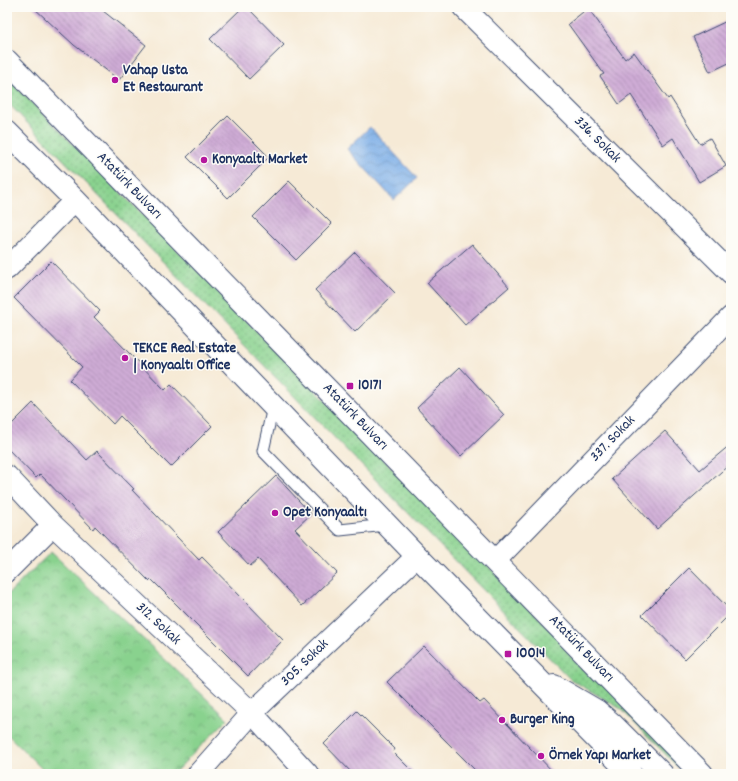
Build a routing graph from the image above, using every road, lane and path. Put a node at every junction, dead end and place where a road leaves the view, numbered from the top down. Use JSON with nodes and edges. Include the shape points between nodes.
{"nodes":[{"id":1,"x":463,"y":7,"type":"edge"},
{"id":2,"x":7,"y":61,"type":"edge"},
{"id":3,"x":7,"y":132,"type":"edge"},
{"id":4,"x":75,"y":200,"type":"junction"},
{"id":5,"x":7,"y":269,"type":"edge"},
{"id":6,"x":731,"y":273,"type":"edge"},
{"id":7,"x":731,"y":317,"type":"edge"},
{"id":8,"x":273,"y":407,"type":"junction"},
{"id":9,"x":7,"y":476,"type":"edge"},
{"id":10,"x":386,"y":524,"type":"junction"},
{"id":11,"x":53,"y":525,"type":"junction"},
{"id":12,"x":417,"y":556,"type":"junction"},
{"id":13,"x":495,"y":561,"type":"junction"},
{"id":14,"x":7,"y":571,"type":"edge"},
{"id":15,"x":532,"y":673,"type":"junction"},
{"id":16,"x":252,"y":714,"type":"junction"},
{"id":17,"x":198,"y":774,"type":"edge"},
{"id":18,"x":308,"y":774,"type":"edge"},
{"id":19,"x":631,"y":774,"type":"edge"},
{"id":20,"x":662,"y":774,"type":"edge"},
{"id":21,"x":702,"y":774,"type":"edge"}],
"edges":[{"from":1,"to":6,"type":"street","name":"336. Sokak"},
{"from":2,"to":13,"type":"main road","name":"Atatürk Bulvarı"},
{"from":3,"to":4,"type":"main road"},
{"from":4,"to":5,"type":"street"},
{"from":4,"to":8,"type":"main road"},
{"from":7,"to":13,"type":"street","name":"337. Sokak"},
{"from":8,"to":10,"type":"main road"},
{"from":8,"to":10,"type":"lane","via":[[263,451],[340,530]]},
{"from":9,"to":11,"type":"street","name":"312. Sokak"},
{"from":10,"to":12,"type":"main road"},
{"from":11,"to":14,"type":"street"},
{"from":11,"to":16,"type":"street","name":"312. Sokak"},
{"from":12,"to":15,"type":"main road"},
{"from":12,"to":16,"type":"street","name":"305. Sokak"},
{"from":13,"to":21,"type":"main road","name":"Atatürk Bulvarı"},
{"from":15,"to":19,"type":"main road"},
{"from":15,"to":20,"type":"main road","via":[[597,711]]},
{"from":16,"to":17,"type":"street","name":"305. Sokak"},
{"from":16,"to":18,"type":"street","name":"312. Sokak"}]}
